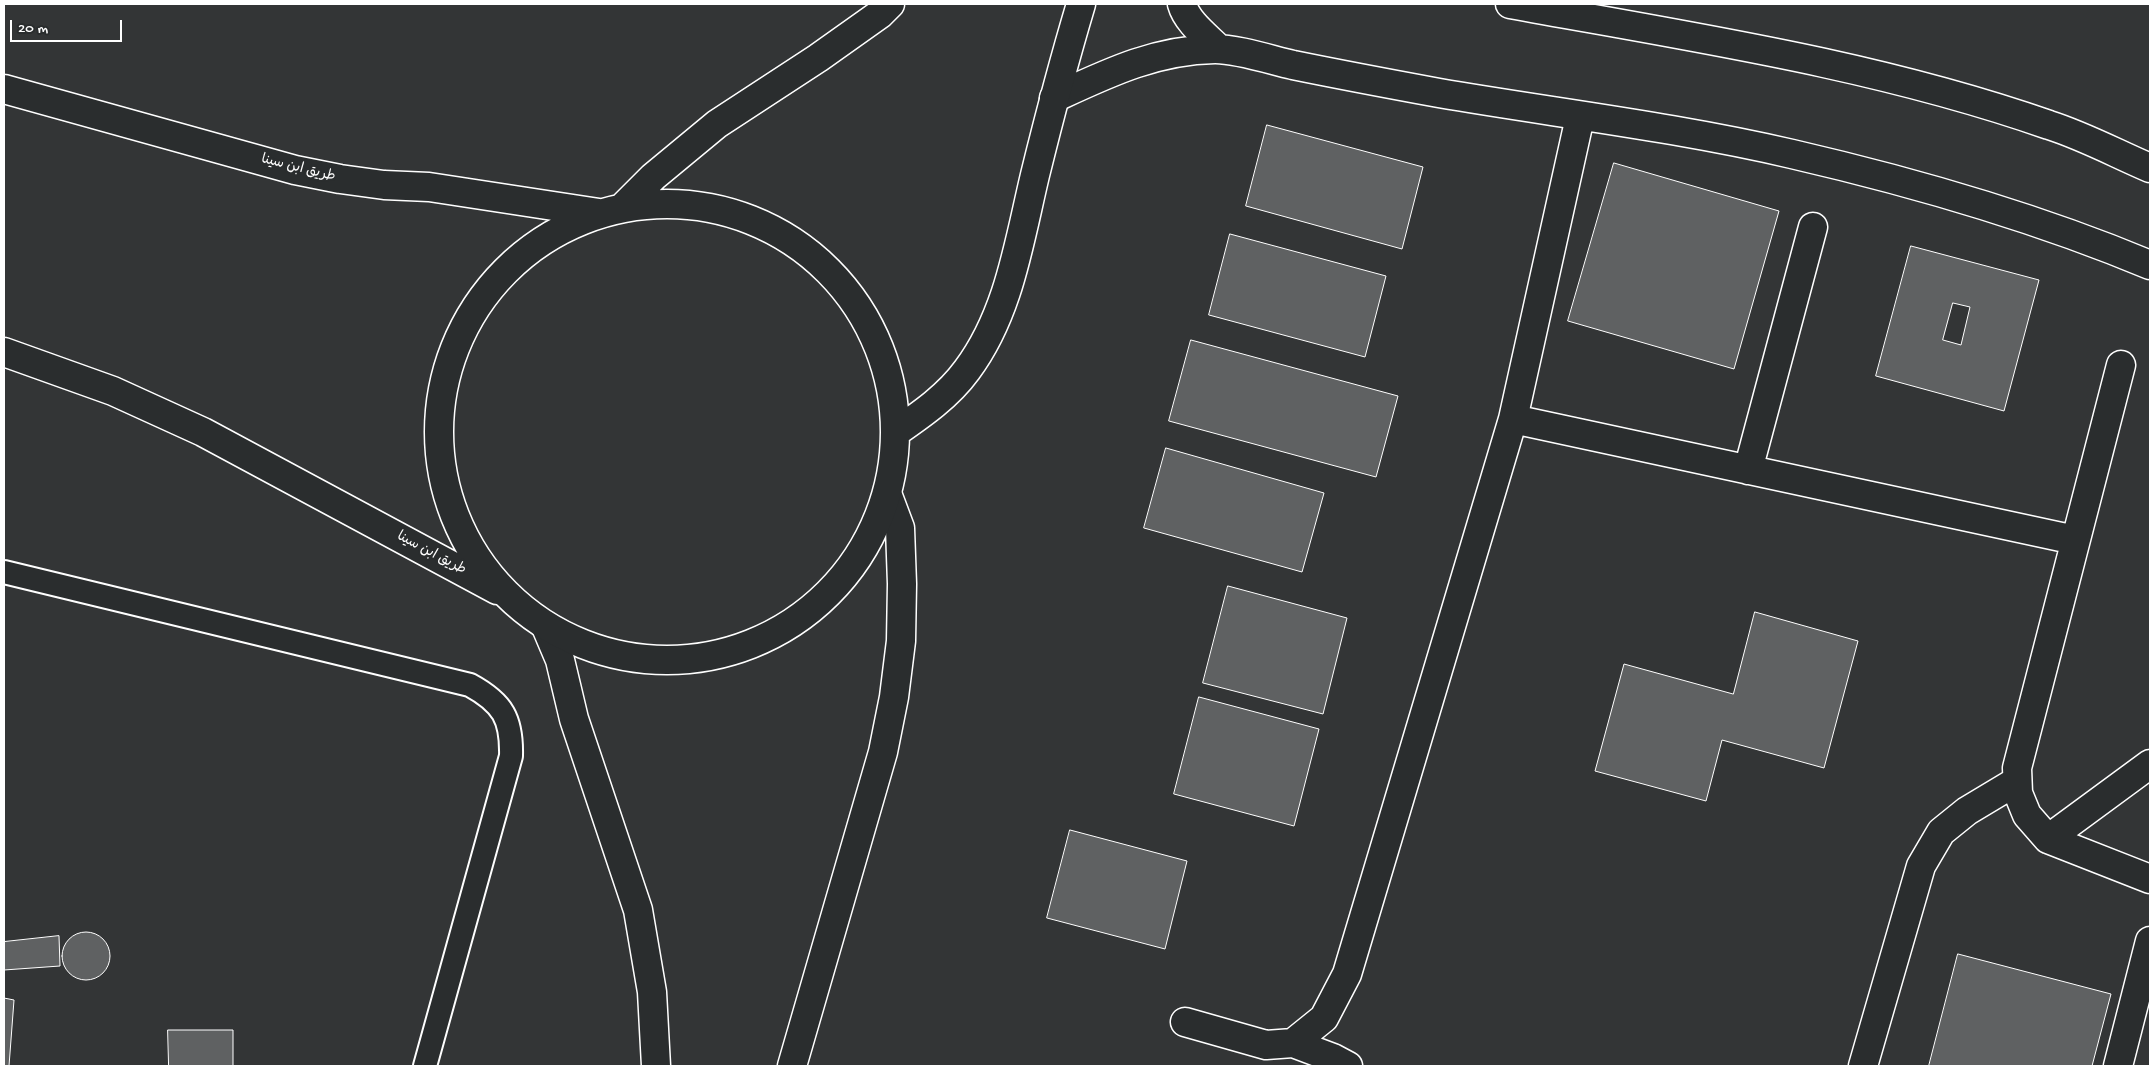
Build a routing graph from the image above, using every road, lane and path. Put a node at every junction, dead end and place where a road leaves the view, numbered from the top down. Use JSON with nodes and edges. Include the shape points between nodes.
{"nodes":[{"id":1,"x":890,"y":4,"type":"edge"},
{"id":2,"x":1081,"y":4,"type":"edge"},
{"id":3,"x":1182,"y":4,"type":"edge"},
{"id":4,"x":1510,"y":4,"type":"edge"},
{"id":5,"x":1588,"y":11,"type":"edge"},
{"id":6,"x":1219,"y":49,"type":"junction"},
{"id":7,"x":4,"y":89,"type":"edge"},
{"id":8,"x":1054,"y":98,"type":"junction"},
{"id":9,"x":1580,"y":117,"type":"junction"},
{"id":10,"x":2150,"y":168,"type":"edge"},
{"id":11,"x":611,"y":210,"type":"junction"},
{"id":12,"x":1813,"y":227,"type":"dead end"},
{"id":13,"x":2150,"y":265,"type":"edge"},
{"id":14,"x":4,"y":352,"type":"edge"},
{"id":15,"x":2121,"y":365,"type":"dead end"},
{"id":16,"x":1513,"y":419,"type":"junction"},
{"id":17,"x":896,"y":432,"type":"junction"},
{"id":18,"x":1748,"y":470,"type":"junction"},
{"id":19,"x":888,"y":496,"type":"junction"},
{"id":20,"x":2075,"y":540,"type":"junction"},
{"id":21,"x":4,"y":572,"type":"edge"},
{"id":22,"x":504,"y":594,"type":"junction"},
{"id":23,"x":546,"y":627,"type":"junction"},
{"id":24,"x":2150,"y":764,"type":"edge"},
{"id":25,"x":2018,"y":781,"type":"junction"},
{"id":26,"x":2048,"y":839,"type":"junction"},
{"id":27,"x":2150,"y":879,"type":"edge"},
{"id":28,"x":2150,"y":941,"type":"edge"},
{"id":29,"x":1185,"y":1022,"type":"dead end"},
{"id":30,"x":1293,"y":1043,"type":"junction"},
{"id":31,"x":426,"y":1066,"type":"edge"},
{"id":32,"x":656,"y":1066,"type":"edge"},
{"id":33,"x":792,"y":1066,"type":"edge"},
{"id":34,"x":1348,"y":1066,"type":"edge"},
{"id":35,"x":1863,"y":1066,"type":"edge"},
{"id":36,"x":2118,"y":1066,"type":"edge"}],
"edges":[{"from":1,"to":11,"type":"street","via":[[818,58],[717,124]]},
{"from":2,"to":8,"type":"street"},
{"from":3,"to":6,"type":"street","via":[[1194,23]]},
{"from":4,"to":5,"type":"street"},
{"from":5,"to":10,"type":"street","via":[[1820,61],[1936,90],[2050,125]]},
{"from":6,"to":8,"type":"street","via":[[1153,57],[1121,67]]},
{"from":6,"to":9,"type":"street"},
{"from":7,"to":11,"type":"street","name":"طريق ابن سينا","via":[[295,170],[340,179]]},
{"from":8,"to":17,"type":"street","via":[[1008,287],[992,331],[960,378],[934,405]]},
{"from":9,"to":13,"type":"street","via":[[1790,153],[1891,179],[2009,214]]},
{"from":9,"to":16,"type":"street"},
{"from":11,"to":17,"type":"street","via":[[681,203],[738,214],[789,238],[833,275],[867,322],[888,375]]},
{"from":11,"to":22,"type":"street","via":[[538,241],[489,286],[454,344],[438,409],[442,476],[464,540]]},
{"from":12,"to":18,"type":"street"},
{"from":14,"to":22,"type":"street","name":"طريق ابن سينا","via":[[113,391],[203,432]]},
{"from":15,"to":20,"type":"street"},
{"from":16,"to":18,"type":"street"},
{"from":16,"to":30,"type":"street","via":[[1348,974],[1324,1018]]},
{"from":17,"to":19,"type":"street"},
{"from":18,"to":20,"type":"street"},
{"from":19,"to":23,"type":"street","via":[[867,545],[836,588],[797,622],[750,647],[698,660],[646,661],[594,650]]},
{"from":19,"to":33,"type":"street","via":[[900,528],[902,584],[901,641],[894,697],[883,752]]},
{"from":20,"to":25,"type":"street","via":[[2017,768]]},
{"from":21,"to":31,"type":"lane","via":[[470,685],[499,705],[508,720],[512,756]]},
{"from":22,"to":23,"type":"street"},
{"from":23,"to":32,"type":"street","via":[[560,660],[574,719],[638,910],[652,992]]},
{"from":24,"to":26,"type":"street"},
{"from":25,"to":26,"type":"street","via":[[2018,793],[2027,815]]},
{"from":25,"to":35,"type":"street","via":[[1967,811],[1941,832],[1920,866]]},
{"from":26,"to":27,"type":"street"},
{"from":28,"to":36,"type":"street"},
{"from":29,"to":30,"type":"street","via":[[1266,1045]]},
{"from":30,"to":34,"type":"street"}]}
